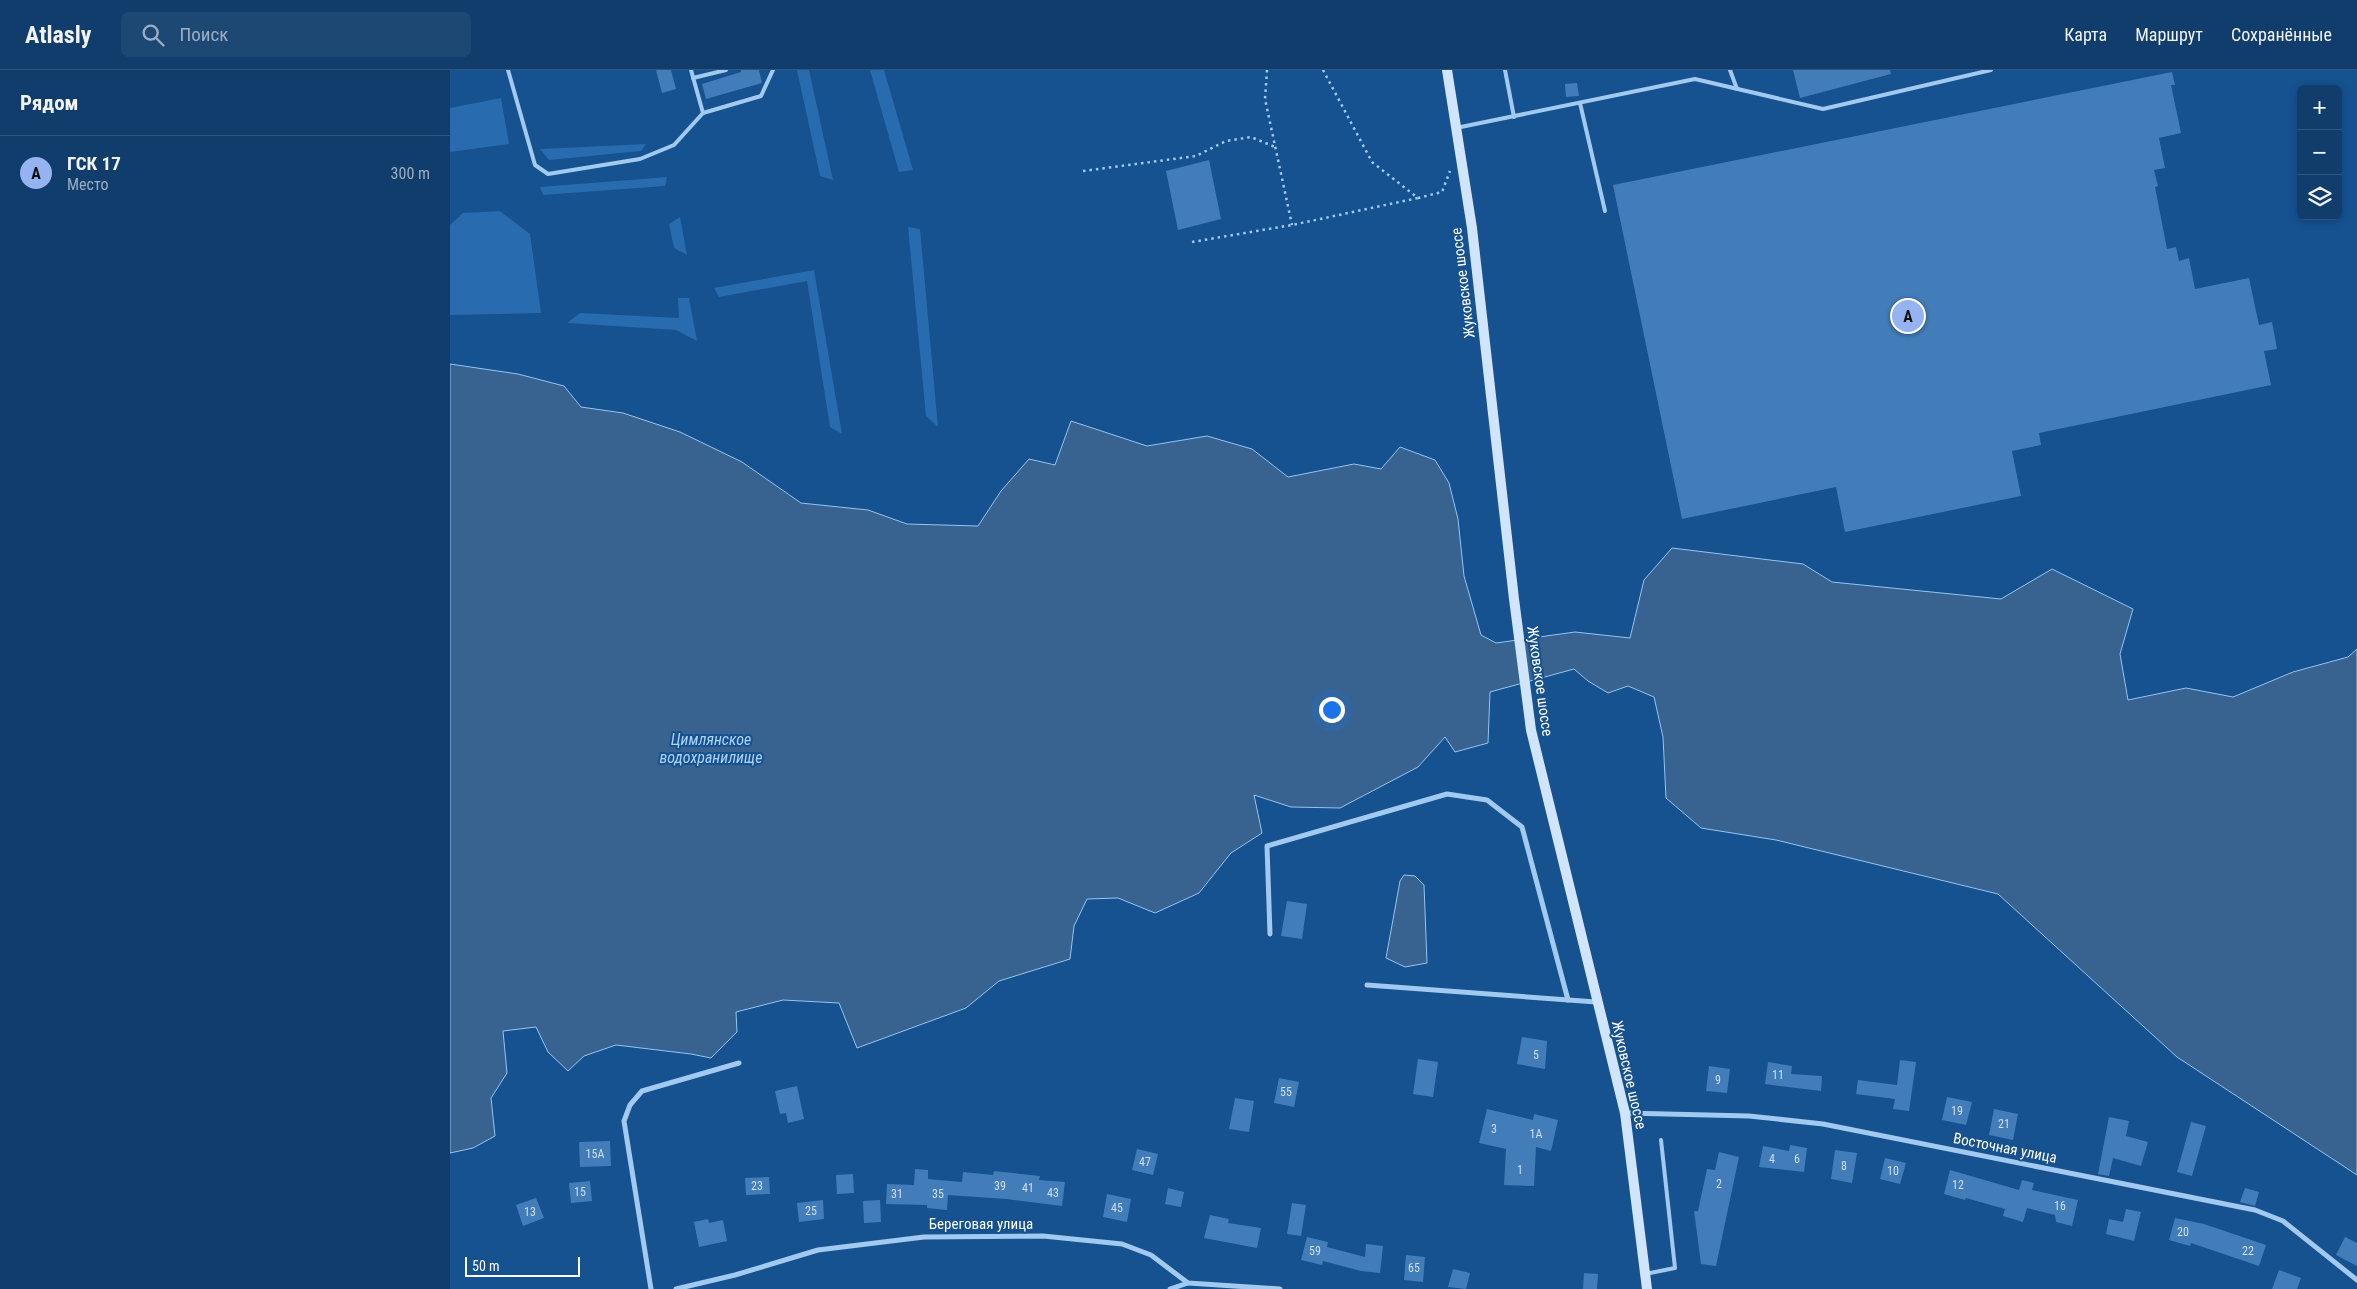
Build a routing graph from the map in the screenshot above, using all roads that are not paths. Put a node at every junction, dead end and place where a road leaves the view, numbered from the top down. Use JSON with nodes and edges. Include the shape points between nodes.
{"nodes":[{"id":1,"x":508,"y":70,"type":"edge"},
{"id":2,"x":691,"y":70,"type":"edge"},
{"id":3,"x":726,"y":70,"type":"edge"},
{"id":4,"x":773,"y":70,"type":"edge"},
{"id":5,"x":1447,"y":70,"type":"edge"},
{"id":6,"x":1505,"y":70,"type":"edge"},
{"id":7,"x":1730,"y":70,"type":"edge"},
{"id":8,"x":1991,"y":70,"type":"edge"},
{"id":9,"x":693,"y":78,"type":"junction"},
{"id":10,"x":1738,"y":89,"type":"junction"},
{"id":11,"x":1580,"y":103,"type":"junction"},
{"id":12,"x":703,"y":113,"type":"junction"},
{"id":13,"x":1514,"y":117,"type":"junction"},
{"id":14,"x":1456,"y":128,"type":"junction"},
{"id":15,"x":1606,"y":210,"type":"dead end"},
{"id":16,"x":1270,"y":934,"type":"dead end"},
{"id":17,"x":1367,"y":985,"type":"dead end"},
{"id":18,"x":1568,"y":1000,"type":"junction"},
{"id":19,"x":1596,"y":1002,"type":"junction"},
{"id":20,"x":739,"y":1063,"type":"dead end"},
{"id":21,"x":1625,"y":1113,"type":"junction"},
{"id":22,"x":1661,"y":1140,"type":"dead end"},
{"id":23,"x":1645,"y":1274,"type":"junction"},
{"id":24,"x":2357,"y":1280,"type":"edge"},
{"id":25,"x":1188,"y":1283,"type":"junction"},
{"id":26,"x":651,"y":1289,"type":"edge"},
{"id":27,"x":676,"y":1289,"type":"edge"},
{"id":28,"x":1170,"y":1289,"type":"edge"},
{"id":29,"x":1279,"y":1289,"type":"edge"},
{"id":30,"x":1647,"y":1289,"type":"edge"}],
"edges":[{"from":1,"to":12,"type":"lane","via":[[535,165],[548,174],[640,159],[674,145]]},
{"from":2,"to":9,"type":"lane"},
{"from":3,"to":9,"type":"lane"},
{"from":4,"to":12,"type":"lane","via":[[761,96]]},
{"from":5,"to":14,"type":"main road","name":"Жуковское шоссе"},
{"from":6,"to":13,"type":"lane"},
{"from":7,"to":10,"type":"lane"},
{"from":8,"to":10,"type":"lane","via":[[1823,109]]},
{"from":9,"to":12,"type":"lane"},
{"from":10,"to":11,"type":"lane","via":[[1695,80]]},
{"from":11,"to":13,"type":"lane"},
{"from":11,"to":15,"type":"lane"},
{"from":13,"to":14,"type":"lane"},
{"from":14,"to":19,"type":"main road","name":"Жуковское шоссе","via":[[1472,228],[1531,730]]},
{"from":16,"to":18,"type":"street","via":[[1267,846],[1447,794],[1487,800],[1522,827]]},
{"from":17,"to":18,"type":"street"},
{"from":18,"to":19,"type":"street"},
{"from":19,"to":21,"type":"main road","name":"Жуковское шоссе"},
{"from":20,"to":26,"type":"street","via":[[642,1091],[630,1105],[624,1121]]},
{"from":21,"to":23,"type":"main road","name":"Жуковское шоссе"},
{"from":21,"to":24,"type":"street","name":"Восточная улица","via":[[1749,1116],[1823,1124],[2255,1210],[2283,1221]]},
{"from":22,"to":23,"type":"lane","via":[[1675,1268]]},
{"from":23,"to":30,"type":"main road","name":"Жуковское шоссе"},
{"from":25,"to":27,"type":"street","name":"Береговая улица","via":[[1152,1255],[1122,1244],[1042,1236],[934,1237],[818,1250]]},
{"from":25,"to":28,"type":"street"},
{"from":25,"to":29,"type":"street"}]}
